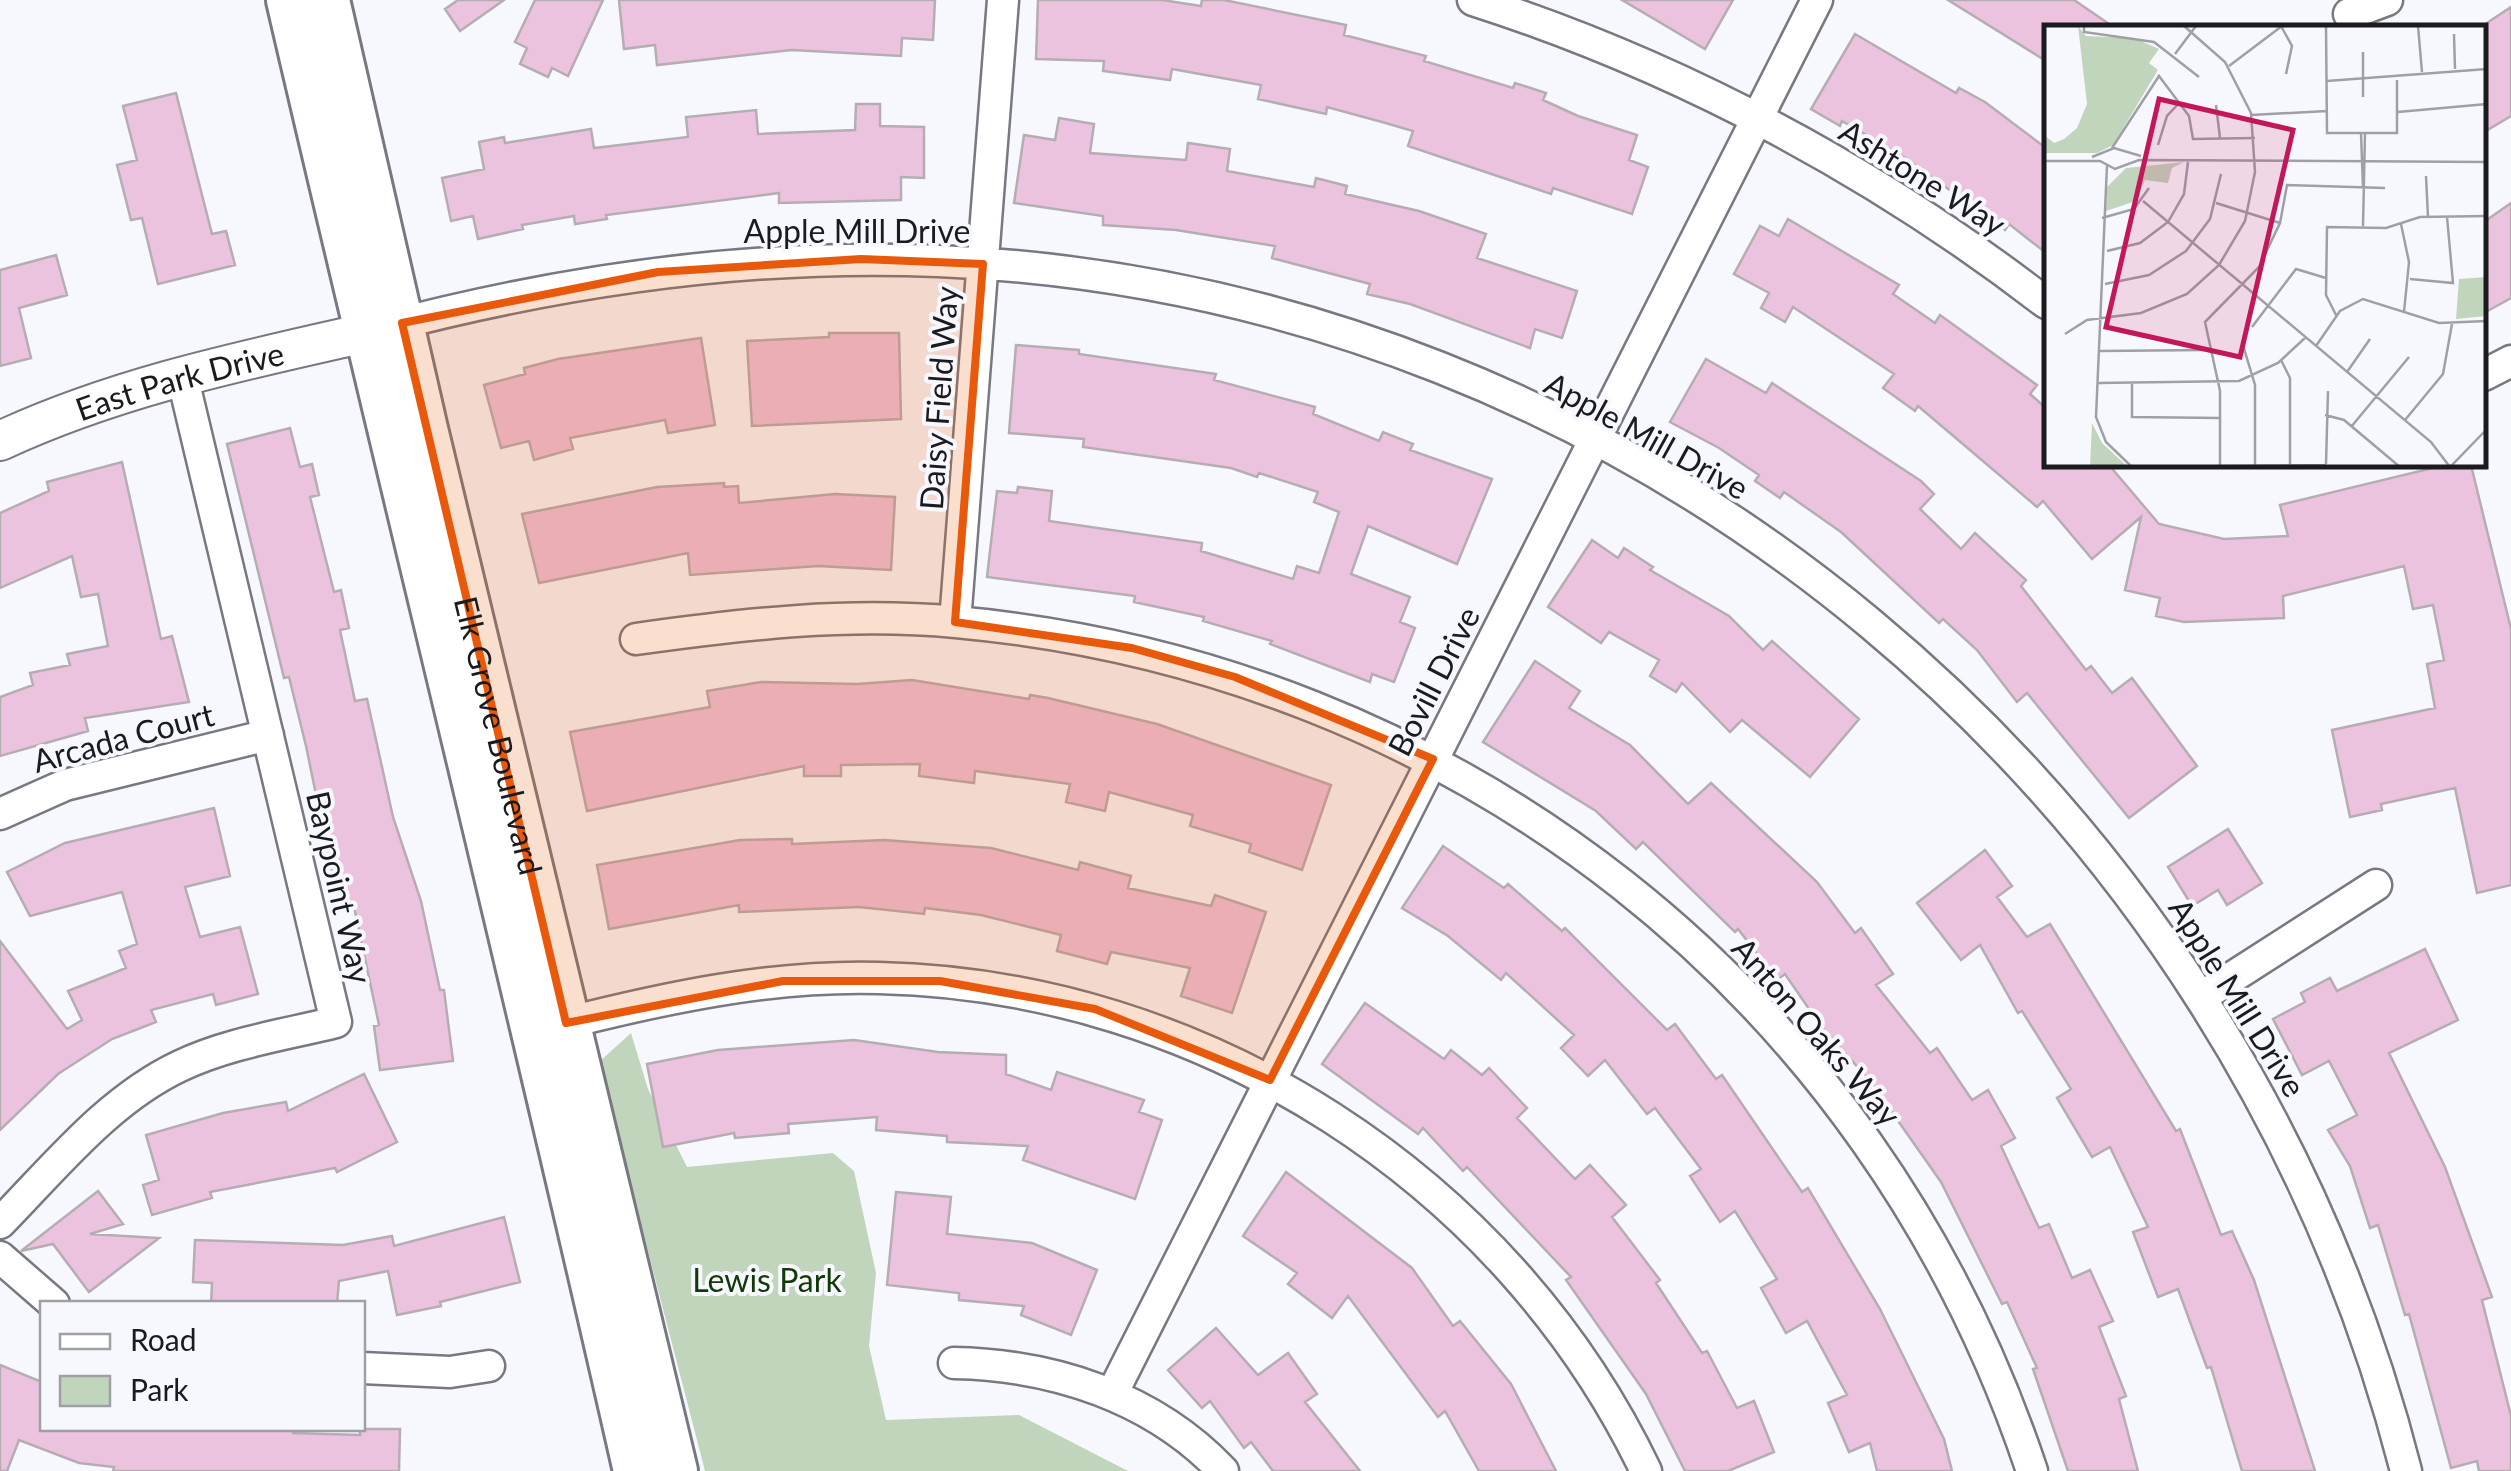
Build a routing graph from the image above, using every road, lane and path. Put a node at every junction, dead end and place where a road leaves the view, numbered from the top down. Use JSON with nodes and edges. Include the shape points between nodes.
{"nodes":[{"id":1,"x":288,"y":0,"type":"edge"},
{"id":2,"x":328,"y":0,"type":"edge"},
{"id":3,"x":1004,"y":0,"type":"edge"},
{"id":4,"x":1473,"y":0,"type":"edge"},
{"id":5,"x":1816,"y":0,"type":"edge"},
{"id":6,"x":2388,"y":0,"type":"edge"},
{"id":7,"x":2350,"y":14,"type":"dead end"},
{"id":8,"x":1757,"y":118,"type":"junction"},
{"id":9,"x":983,"y":264,"type":"junction"},
{"id":10,"x":2044,"y":302,"type":"edge"},
{"id":11,"x":383,"y":328,"type":"junction"},
{"id":12,"x":2511,"y":361,"type":"edge"},
{"id":13,"x":2486,"y":374,"type":"edge"},
{"id":14,"x":182,"y":376,"type":"junction"},
{"id":15,"x":1595,"y":439,"type":"junction"},
{"id":16,"x":0,"y":441,"type":"edge"},
{"id":17,"x":955,"y":622,"type":"junction"},
{"id":18,"x":636,"y":639,"type":"dead end"},
{"id":19,"x":268,"y":735,"type":"junction"},
{"id":20,"x":1433,"y":760,"type":"junction"},
{"id":21,"x":0,"y":814,"type":"edge"},
{"id":22,"x":2376,"y":885,"type":"dead end"},
{"id":23,"x":2203,"y":996,"type":"junction"},
{"id":24,"x":566,"y":1022,"type":"junction"},
{"id":25,"x":1270,"y":1080,"type":"junction"},
{"id":26,"x":0,"y":1223,"type":"edge"},
{"id":27,"x":0,"y":1257,"type":"edge"},
{"id":28,"x":51,"y":1301,"type":"edge"},
{"id":29,"x":954,"y":1363,"type":"dead end"},
{"id":30,"x":489,"y":1366,"type":"dead end"},
{"id":31,"x":365,"y":1368,"type":"edge"},
{"id":32,"x":1112,"y":1394,"type":"junction"},
{"id":33,"x":635,"y":1471,"type":"edge"},
{"id":34,"x":676,"y":1471,"type":"edge"},
{"id":35,"x":1223,"y":1471,"type":"edge"},
{"id":36,"x":1646,"y":1471,"type":"edge"},
{"id":37,"x":2032,"y":1471,"type":"edge"},
{"id":38,"x":2406,"y":1471,"type":"edge"}],
"edges":[{"from":1,"to":11,"type":"main road","name":"Elk Grove Boulevard"},
{"from":2,"to":11,"type":"main road","name":"Elk Grove Boulevard"},
{"from":3,"to":9,"type":"street","name":"Daisy Field Way"},
{"from":4,"to":8,"type":"street","name":"Ashtone Way","via":[[1640,63]]},
{"from":5,"to":8,"type":"street","name":"Bovill Drive"},
{"from":6,"to":7,"type":"street"},
{"from":8,"to":10,"type":"street","name":"Ashtone Way","via":[[1919,212]]},
{"from":8,"to":15,"type":"street","name":"Bovill Drive"},
{"from":9,"to":11,"type":"street","name":"Apple Mill Drive","via":[[845,260],[658,272]]},
{"from":9,"to":15,"type":"street","name":"Apple Mill Drive","via":[[1068,273],[1277,315],[1479,384]]},
{"from":9,"to":17,"type":"street","name":"Daisy Field Way"},
{"from":11,"to":14,"type":"street","name":"East Park Drive"},
{"from":11,"to":24,"type":"main road","name":"Elk Grove Boulevard"},
{"from":11,"to":33,"type":"main road","name":"Elk Grove Boulevard"},
{"from":12,"to":13,"type":"street"},
{"from":14,"to":16,"type":"street","name":"East Park Drive","via":[[80,407]]},
{"from":14,"to":19,"type":"street","name":"Baypoint Way"},
{"from":15,"to":20,"type":"street","name":"Bovill Drive"},
{"from":15,"to":23,"type":"street","name":"Apple Mill Drive","via":[[1705,502],[1810,574],[1972,711],[2114,869]]},
{"from":17,"to":18,"type":"street","name":"Anton Oaks Way","via":[[813,619]]},
{"from":17,"to":20,"type":"street","name":"Anton Oaks Way","via":[[1114,645],[1235,677]]},
{"from":19,"to":21,"type":"street","name":"Arcada Court","via":[[65,785]]},
{"from":19,"to":26,"type":"street","name":"Baypoint Way","via":[[336,1022],[217,1051],[144,1086],[104,1117]]},
{"from":20,"to":25,"type":"street","name":"Bovill Drive"},
{"from":20,"to":37,"type":"street","name":"Anton Oaks Way","via":[[1528,815],[1619,880],[1704,952],[1828,1088],[1967,1307]]},
{"from":22,"to":23,"type":"street"},
{"from":23,"to":38,"type":"street","name":"Apple Mill Drive","via":[[2321,1218],[2353,1297]]},
{"from":24,"to":25,"type":"street","via":[[783,981],[940,981],[1095,1010],[1185,1040]]},
{"from":24,"to":34,"type":"main road","name":"Elk Grove Boulevard"},
{"from":25,"to":32,"type":"street","name":"Bovill Drive"},
{"from":25,"to":36,"type":"street","via":[[1403,1166],[1497,1252],[1594,1377]]},
{"from":27,"to":28,"type":"street"},
{"from":29,"to":32,"type":"street","via":[[1035,1369]]},
{"from":30,"to":31,"type":"street","via":[[450,1372]]},
{"from":32,"to":35,"type":"street","via":[[1164,1422]]}]}
